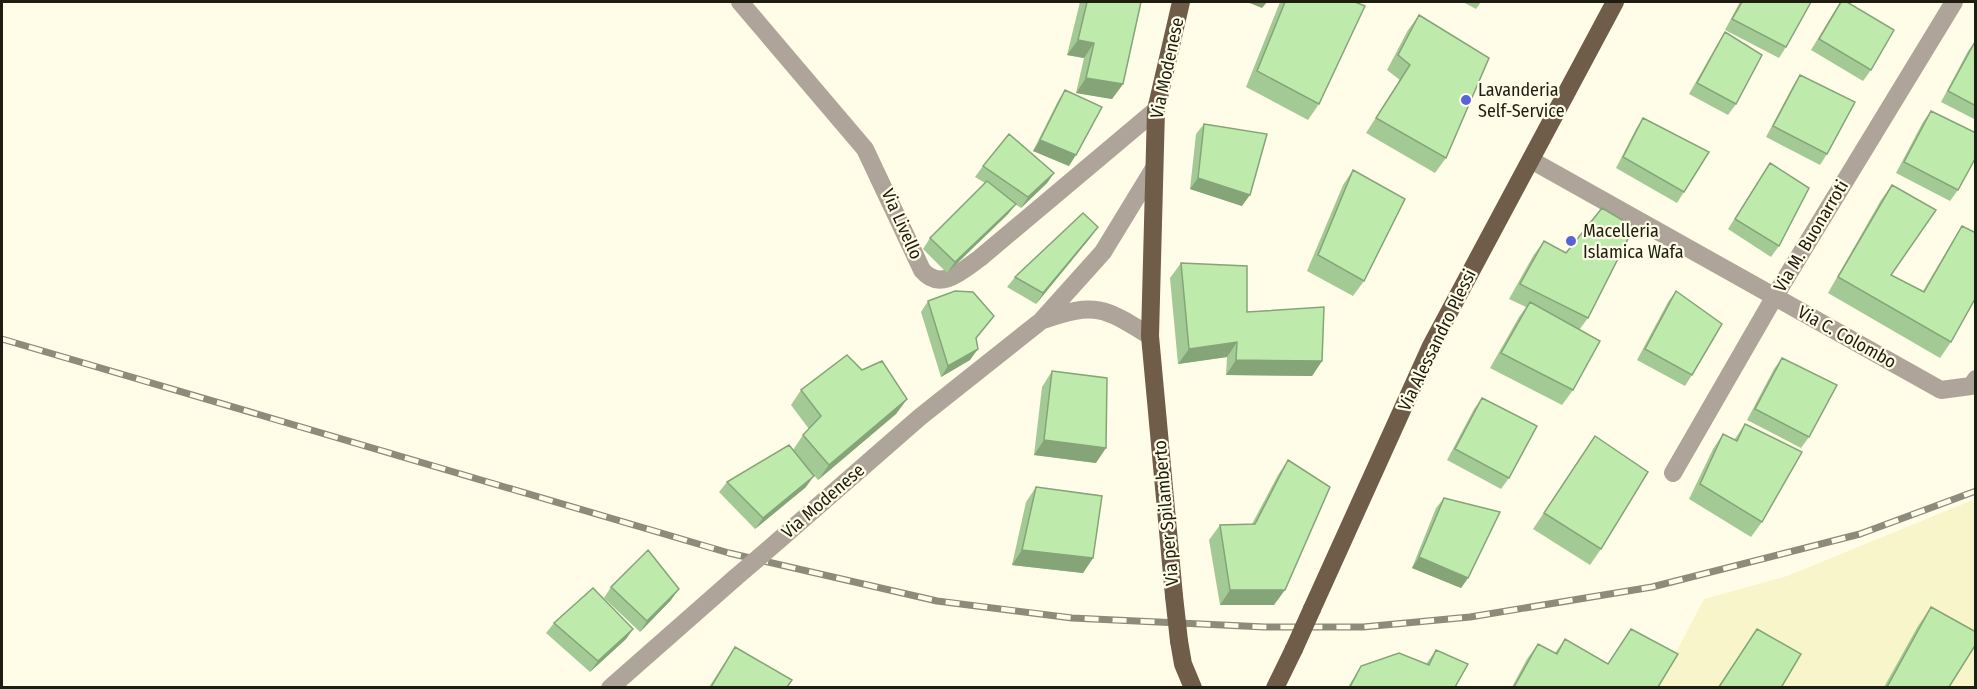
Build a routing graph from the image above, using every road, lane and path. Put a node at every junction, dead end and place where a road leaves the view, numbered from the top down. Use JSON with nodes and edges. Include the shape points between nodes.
{"nodes":[{"id":1,"x":740,"y":2,"type":"edge"},
{"id":2,"x":1181,"y":2,"type":"edge"},
{"id":3,"x":1615,"y":2,"type":"edge"},
{"id":4,"x":1954,"y":2,"type":"edge"},
{"id":5,"x":1156,"y":110,"type":"junction"},
{"id":6,"x":1530,"y":160,"type":"junction"},
{"id":7,"x":1153,"y":170,"type":"junction"},
{"id":8,"x":1775,"y":296,"type":"junction"},
{"id":9,"x":1041,"y":321,"type":"junction"},
{"id":10,"x":1150,"y":336,"type":"junction"},
{"id":11,"x":1976,"y":379,"type":"edge"},
{"id":12,"x":1673,"y":473,"type":"dead end"},
{"id":13,"x":610,"y":687,"type":"edge"},
{"id":14,"x":1192,"y":687,"type":"edge"},
{"id":15,"x":1275,"y":687,"type":"edge"}],
"edges":[{"from":1,"to":5,"type":"street","name":"Via Livello","via":[[865,149],[922,270],[938,281],[958,274],[980,258]]},
{"from":2,"to":5,"type":"main road","name":"Via Modenese"},
{"from":3,"to":6,"type":"main road","name":"Via Alessandro Plessi"},
{"from":4,"to":8,"type":"street","name":"Via M. Buonarroti"},
{"from":5,"to":7,"type":"main road","name":"Via Modenese"},
{"from":6,"to":8,"type":"street","name":"Via C. Colombo"},
{"from":6,"to":15,"type":"main road","name":"Via Alessandro Plessi","bridge":true,"via":[[1431,346]]},
{"from":7,"to":9,"type":"street","name":"Via Modenese","via":[[1103,252]]},
{"from":7,"to":10,"type":"main road","name":"Via Modenese"},
{"from":8,"to":11,"type":"street","name":"Via C. Colombo","via":[[1941,390],[1971,386]]},
{"from":8,"to":12,"type":"street","name":"Via M. Buonarroti"},
{"from":9,"to":10,"type":"street","name":"Via Modenese","via":[[1079,309],[1100,309]]},
{"from":9,"to":13,"type":"street","name":"Via Modenese","bridge":true,"via":[[920,417]]},
{"from":10,"to":14,"type":"main road","name":"Via per Spilamberto","bridge":true,"via":[[1179,641]]}]}
